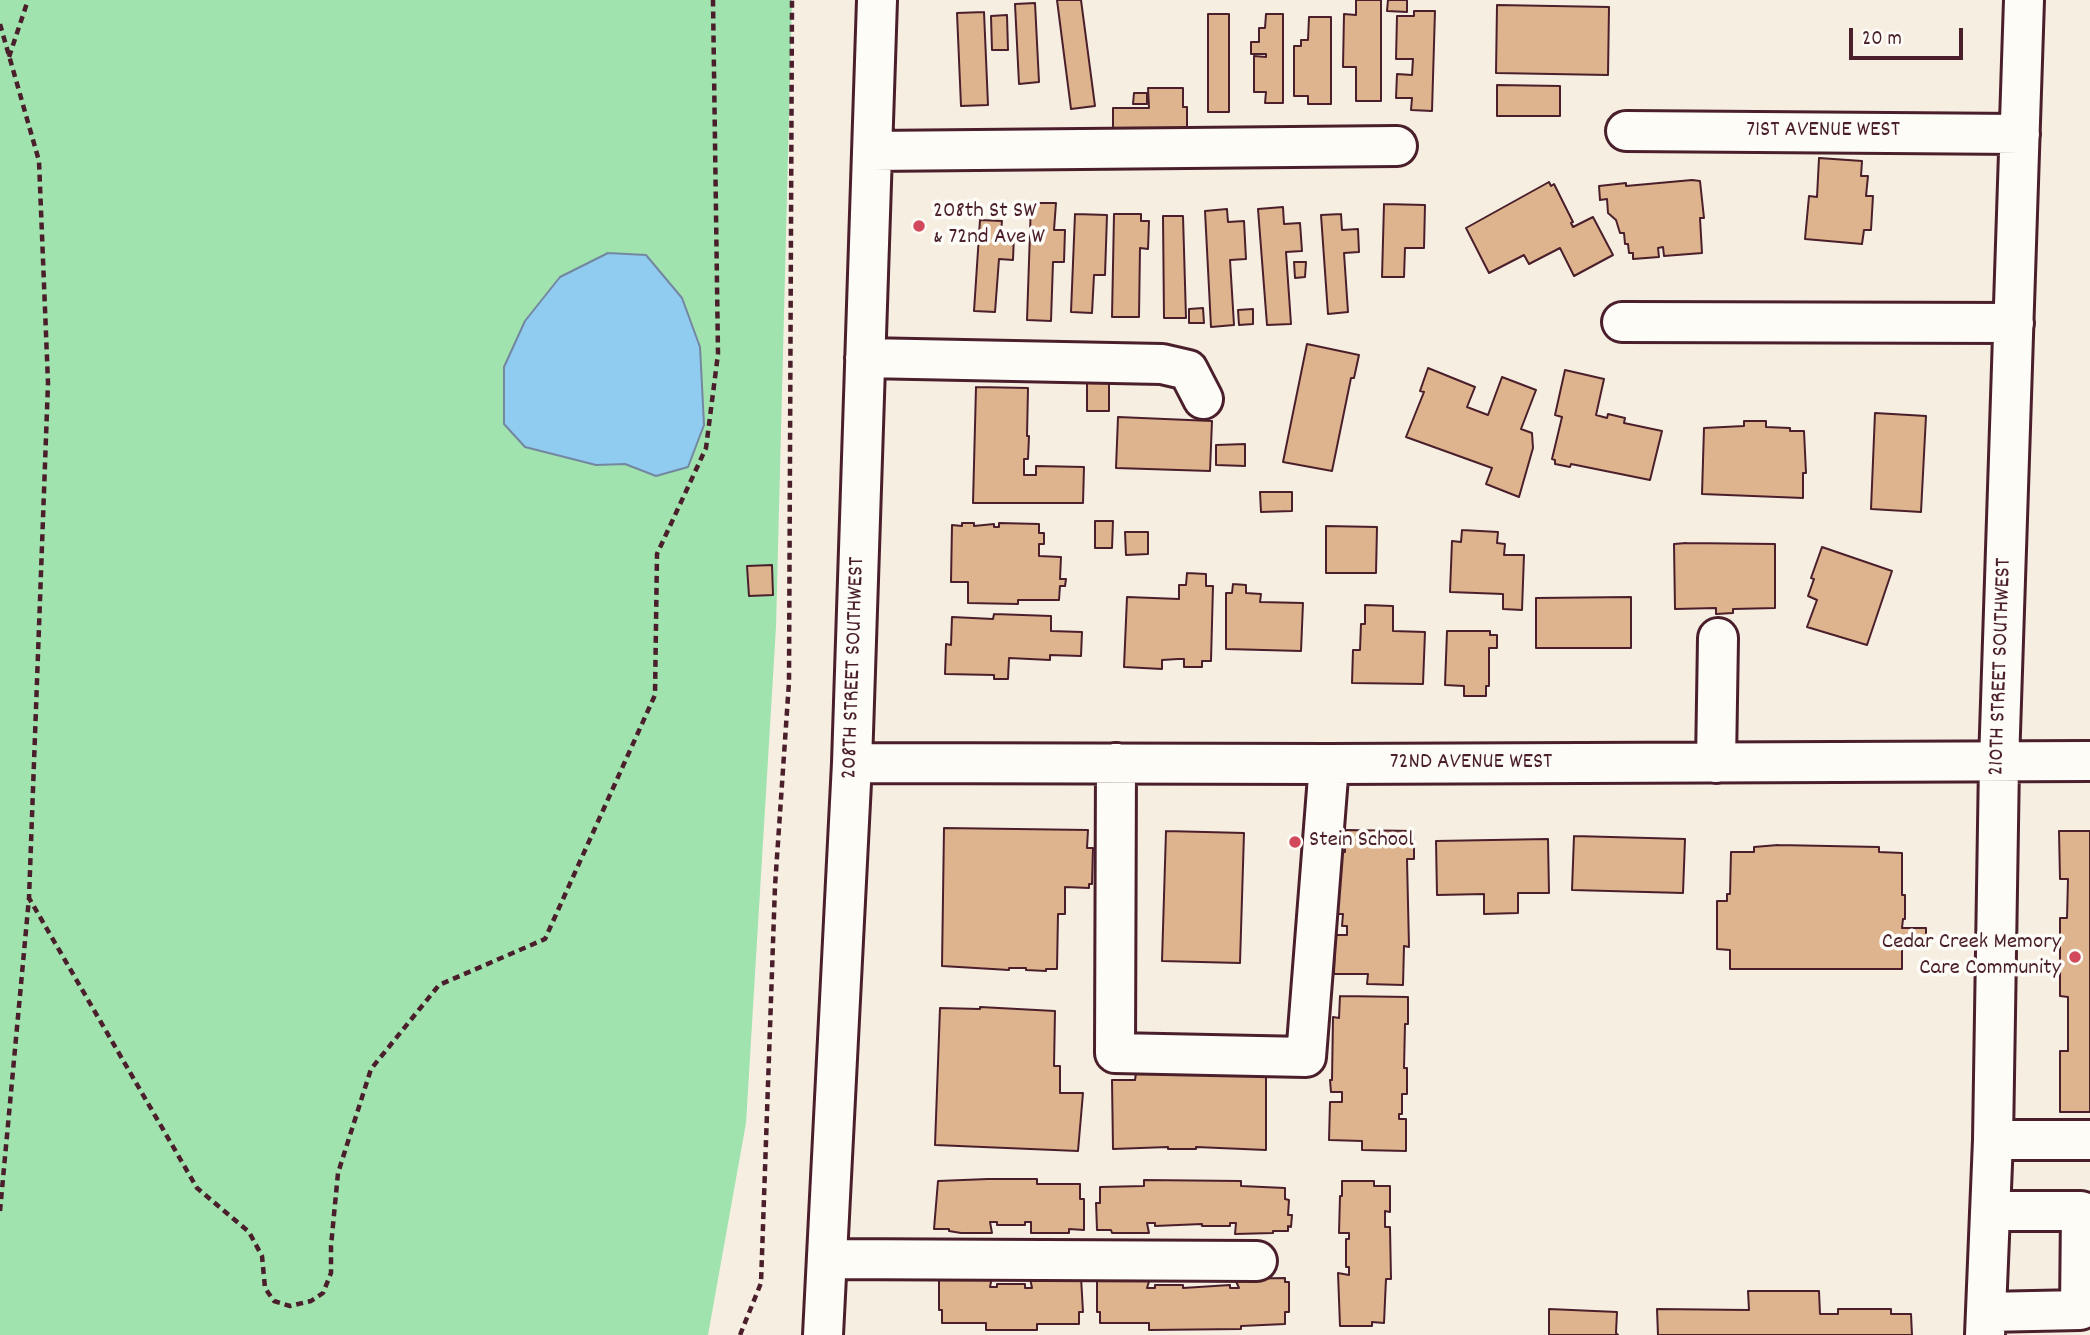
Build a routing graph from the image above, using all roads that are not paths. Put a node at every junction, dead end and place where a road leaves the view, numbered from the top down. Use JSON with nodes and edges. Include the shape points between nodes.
{"nodes":[{"id":1,"x":877,"y":0,"type":"edge"},
{"id":2,"x":2024,"y":0,"type":"edge"},
{"id":3,"x":1626,"y":131,"type":"dead end"},
{"id":4,"x":2020,"y":134,"type":"junction"},
{"id":5,"x":1397,"y":146,"type":"dead end"},
{"id":6,"x":872,"y":151,"type":"junction"},
{"id":7,"x":1622,"y":322,"type":"dead end"},
{"id":8,"x":2014,"y":323,"type":"junction"},
{"id":9,"x":865,"y":358,"type":"junction"},
{"id":10,"x":1203,"y":400,"type":"dead end"},
{"id":11,"x":1718,"y":638,"type":"dead end"},
{"id":12,"x":2090,"y":761,"type":"edge"},
{"id":13,"x":852,"y":762,"type":"junction"},
{"id":14,"x":1116,"y":763,"type":"junction"},
{"id":15,"x":1716,"y":763,"type":"junction"},
{"id":16,"x":1998,"y":763,"type":"junction"},
{"id":17,"x":1329,"y":764,"type":"junction"},
{"id":18,"x":1993,"y":1140,"type":"junction"},
{"id":19,"x":2090,"y":1140,"type":"edge"},
{"id":20,"x":1990,"y":1210,"type":"junction"},
{"id":21,"x":2085,"y":1211,"type":"edge"},
{"id":22,"x":827,"y":1259,"type":"junction"},
{"id":23,"x":1256,"y":1261,"type":"dead end"},
{"id":24,"x":1986,"y":1323,"type":"edge"},
{"id":25,"x":823,"y":1335,"type":"edge"}],
"edges":[{"from":1,"to":6,"type":"street","name":"208TH STREET SOUTHWEST"},
{"from":2,"to":4,"type":"street","name":"210TH STREET SOUTHWEST"},
{"from":3,"to":4,"type":"street","name":"71ST AVENUE WEST"},
{"from":4,"to":8,"type":"street","name":"210TH STREET SOUTHWEST"},
{"from":5,"to":6,"type":"street"},
{"from":6,"to":9,"type":"street","name":"208TH STREET SOUTHWEST"},
{"from":7,"to":8,"type":"street"},
{"from":8,"to":16,"type":"street","name":"210TH STREET SOUTHWEST"},
{"from":9,"to":10,"type":"street","via":[[1162,364],[1188,370]]},
{"from":9,"to":13,"type":"street","name":"208TH STREET SOUTHWEST"},
{"from":11,"to":15,"type":"street"},
{"from":12,"to":16,"type":"street","name":"72ND AVENUE WEST"},
{"from":13,"to":14,"type":"street","name":"72ND AVENUE WEST"},
{"from":13,"to":22,"type":"street","name":"208TH STREET SOUTHWEST"},
{"from":14,"to":17,"type":"street","name":"72ND AVENUE WEST"},
{"from":14,"to":17,"type":"street","via":[[1115,1053],[1306,1057]]},
{"from":15,"to":16,"type":"street","name":"72ND AVENUE WEST"},
{"from":15,"to":17,"type":"street","name":"72ND AVENUE WEST"},
{"from":16,"to":18,"type":"street","name":"210TH STREET SOUTHWEST"},
{"from":18,"to":19,"type":"street"},
{"from":18,"to":20,"type":"street","name":"210TH STREET SOUTHWEST"},
{"from":20,"to":21,"type":"street"},
{"from":20,"to":24,"type":"street","name":"210TH STREET SOUTHWEST"},
{"from":21,"to":24,"type":"street","via":[[2080,1310]]},
{"from":22,"to":23,"type":"street"},
{"from":22,"to":25,"type":"street","name":"208TH STREET SOUTHWEST"}]}
